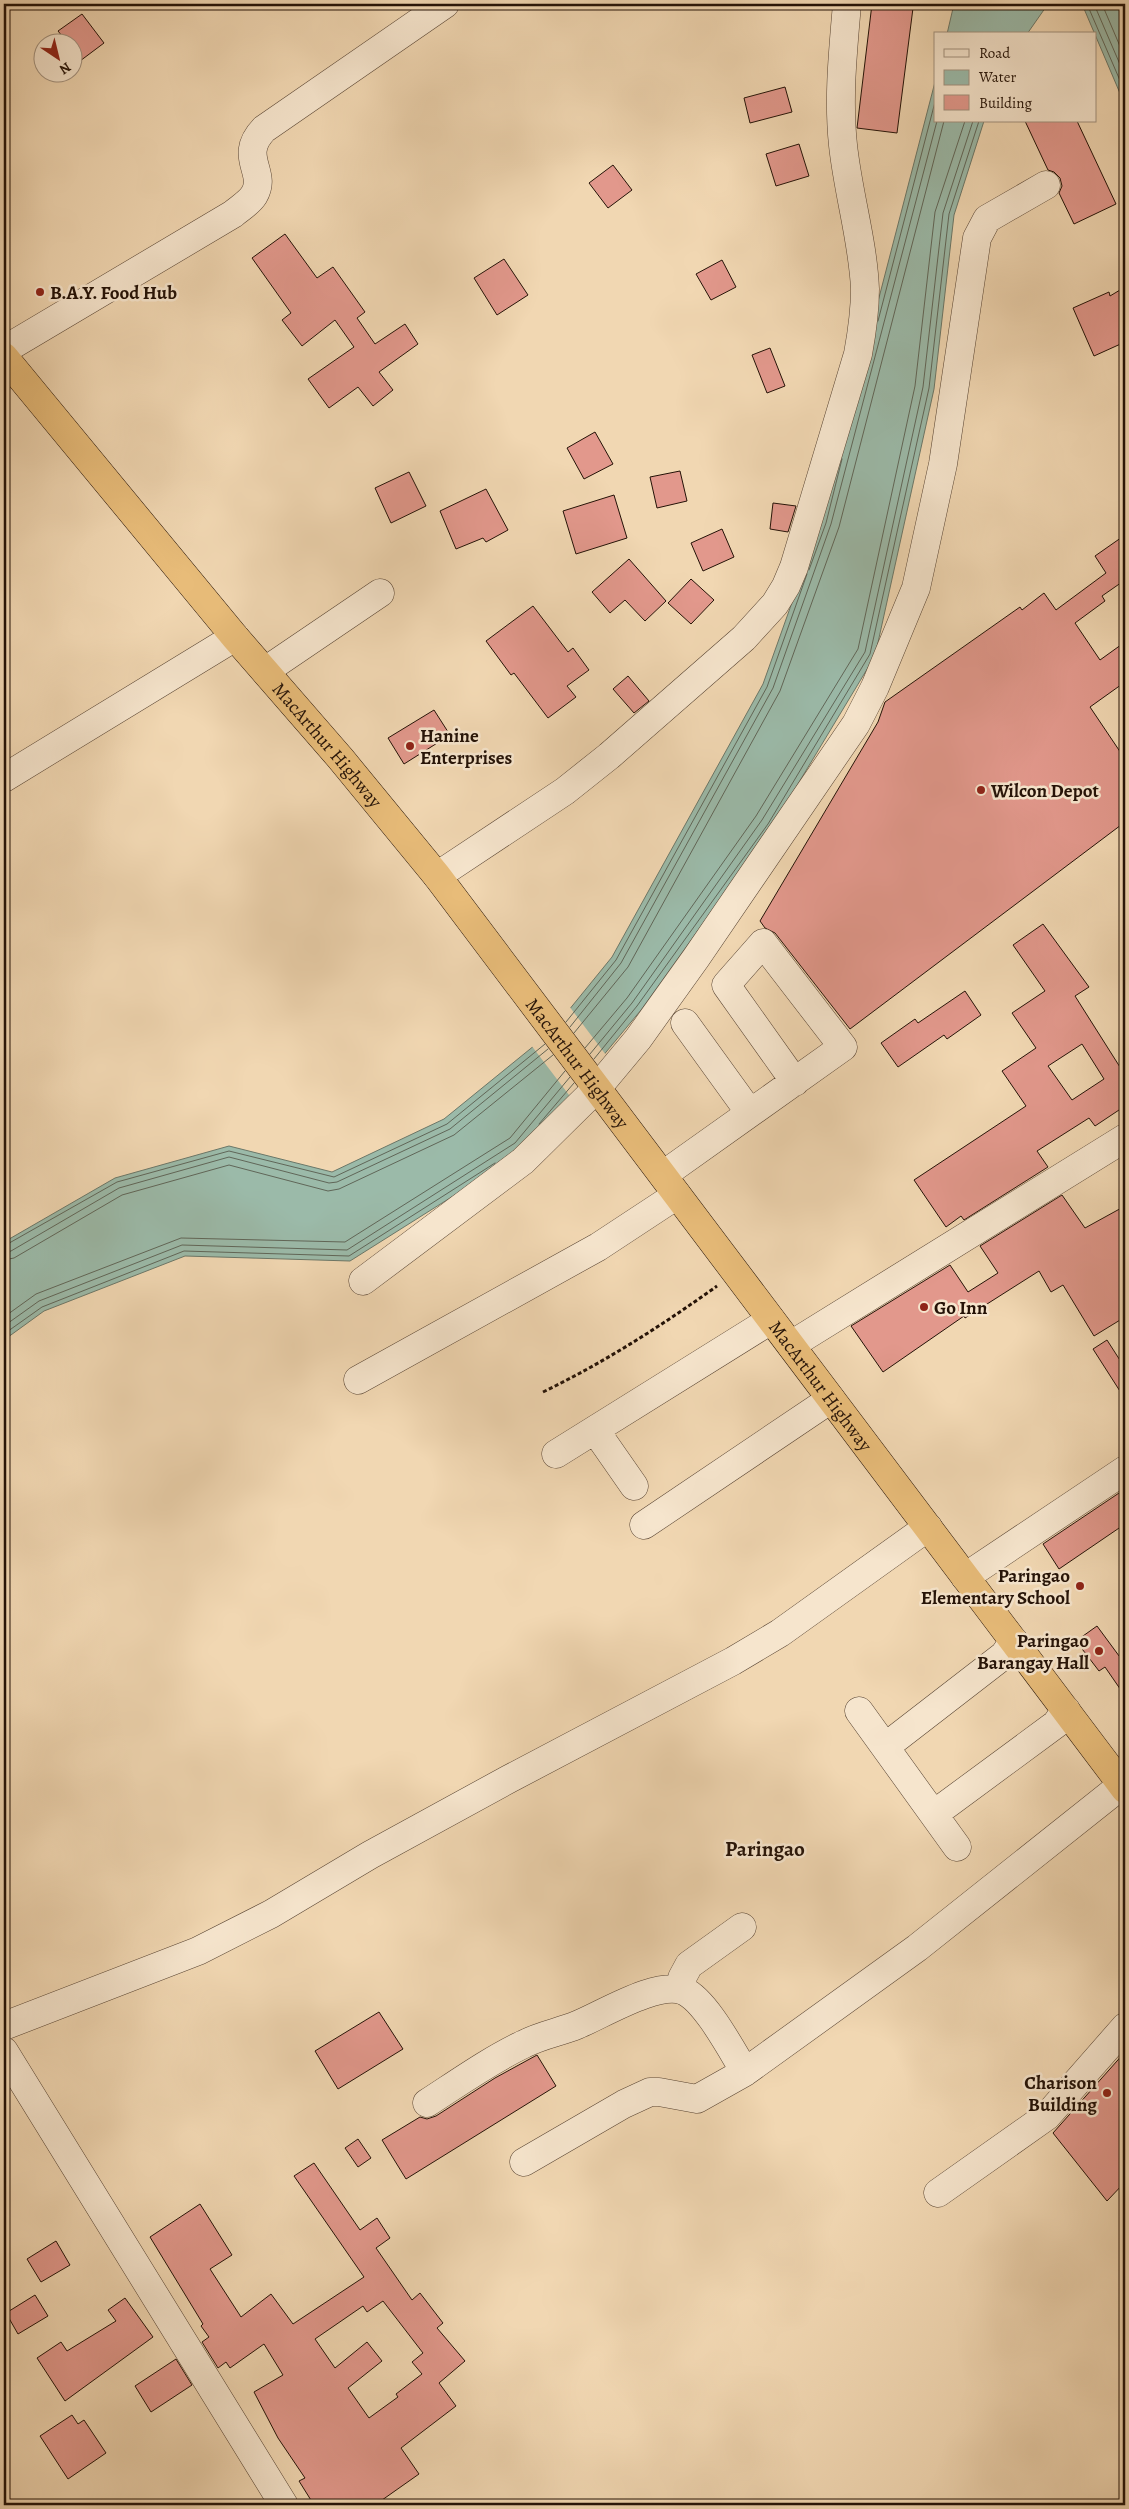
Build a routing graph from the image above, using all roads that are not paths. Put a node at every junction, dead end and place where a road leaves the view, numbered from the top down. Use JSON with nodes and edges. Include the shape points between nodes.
{"nodes":[{"id":1,"x":445,"y":4,"type":"edge"},
{"id":2,"x":846,"y":4,"type":"edge"},
{"id":3,"x":1046,"y":185,"type":"dead end"},
{"id":4,"x":4,"y":350,"type":"edge"},
{"id":5,"x":4,"y":356,"type":"edge"},
{"id":6,"x":380,"y":593,"type":"dead end"},
{"id":7,"x":235,"y":637,"type":"junction"},
{"id":8,"x":264,"y":671,"type":"junction"},
{"id":9,"x":4,"y":778,"type":"edge"},
{"id":10,"x":437,"y":876,"type":"junction"},
{"id":11,"x":685,"y":1023,"type":"dead end"},
{"id":12,"x":795,"y":1082,"type":"junction"},
{"id":13,"x":594,"y":1083,"type":"junction"},
{"id":14,"x":750,"y":1113,"type":"junction"},
{"id":15,"x":1125,"y":1138,"type":"edge"},
{"id":16,"x":670,"y":1185,"type":"junction"},
{"id":17,"x":363,"y":1281,"type":"dead end"},
{"id":18,"x":771,"y":1320,"type":"junction"},
{"id":19,"x":790,"y":1345,"type":"junction"},
{"id":20,"x":358,"y":1380,"type":"dead end"},
{"id":21,"x":831,"y":1399,"type":"junction"},
{"id":22,"x":595,"y":1430,"type":"junction"},
{"id":23,"x":556,"y":1454,"type":"dead end"},
{"id":24,"x":1125,"y":1470,"type":"edge"},
{"id":25,"x":634,"y":1486,"type":"dead end"},
{"id":26,"x":644,"y":1525,"type":"dead end"},
{"id":27,"x":928,"y":1527,"type":"junction"},
{"id":28,"x":965,"y":1576,"type":"junction"},
{"id":29,"x":1014,"y":1641,"type":"junction"},
{"id":30,"x":859,"y":1710,"type":"dead end"},
{"id":31,"x":1066,"y":1710,"type":"junction"},
{"id":32,"x":885,"y":1747,"type":"junction"},
{"id":33,"x":1124,"y":1787,"type":"edge"},
{"id":34,"x":934,"y":1814,"type":"junction"},
{"id":35,"x":957,"y":1847,"type":"dead end"},
{"id":36,"x":742,"y":1927,"type":"dead end"},
{"id":37,"x":682,"y":1990,"type":"junction"},
{"id":38,"x":4,"y":2026,"type":"edge"},
{"id":39,"x":1125,"y":2027,"type":"edge"},
{"id":40,"x":4,"y":2051,"type":"edge"},
{"id":41,"x":745,"y":2072,"type":"junction"},
{"id":42,"x":427,"y":2103,"type":"dead end"},
{"id":43,"x":524,"y":2162,"type":"dead end"},
{"id":44,"x":938,"y":2193,"type":"dead end"},
{"id":45,"x":284,"y":2505,"type":"edge"}],
"edges":[{"from":1,"to":4,"type":"street","via":[[264,128],[252,144],[257,187],[247,203],[233,214]]},
{"from":2,"to":10,"type":"street","via":[[841,85],[843,145],[865,289],[863,326],[858,354],[786,586],[775,604],[744,638],[609,756],[565,791]]},
{"from":3,"to":13,"type":"street","via":[[987,219],[977,238],[930,529],[916,588],[875,688],[856,724],[696,958],[638,1039]]},
{"from":5,"to":7,"type":"highway","name":"MacArthur Highway"},
{"from":6,"to":8,"type":"street"},
{"from":7,"to":8,"type":"highway","name":"MacArthur Highway"},
{"from":7,"to":9,"type":"street"},
{"from":8,"to":10,"type":"highway","name":"MacArthur Highway"},
{"from":10,"to":13,"type":"highway","name":"MacArthur Highway"},
{"from":11,"to":14,"type":"street"},
{"from":12,"to":12,"type":"street","via":[[843,1047],[763,943],[726,985]]},
{"from":12,"to":14,"type":"street"},
{"from":13,"to":16,"type":"highway","name":"MacArthur Highway"},
{"from":13,"to":17,"type":"street","via":[[523,1161]]},
{"from":14,"to":16,"type":"street"},
{"from":15,"to":19,"type":"street"},
{"from":16,"to":18,"type":"highway","name":"MacArthur Highway"},
{"from":16,"to":20,"type":"street","via":[[598,1247]]},
{"from":18,"to":19,"type":"highway","name":"MacArthur Highway"},
{"from":18,"to":22,"type":"street"},
{"from":19,"to":21,"type":"highway","name":"MacArthur Highway"},
{"from":21,"to":26,"type":"street"},
{"from":21,"to":27,"type":"highway","name":"MacArthur Highway"},
{"from":22,"to":23,"type":"street"},
{"from":22,"to":25,"type":"street"},
{"from":24,"to":28,"type":"street"},
{"from":27,"to":28,"type":"highway","name":"MacArthur Highway"},
{"from":27,"to":38,"type":"street","via":[[764,1643],[405,1836],[271,1914],[198,1951]]},
{"from":28,"to":29,"type":"highway","name":"MacArthur Highway"},
{"from":29,"to":31,"type":"highway","name":"MacArthur Highway"},
{"from":29,"to":32,"type":"street","via":[[1004,1655]]},
{"from":30,"to":32,"type":"street"},
{"from":31,"to":33,"type":"highway","name":"MacArthur Highway"},
{"from":31,"to":34,"type":"street","via":[[1056,1724]]},
{"from":32,"to":34,"type":"street"},
{"from":33,"to":41,"type":"street","via":[[917,1948]]},
{"from":34,"to":35,"type":"street"},
{"from":36,"to":37,"type":"street","via":[[689,1965],[682,1978]]},
{"from":37,"to":41,"type":"street","via":[[690,1994],[710,2016]]},
{"from":37,"to":42,"type":"street","via":[[667,1989],[642,1996],[578,2025],[523,2044]]},
{"from":39,"to":44,"type":"street","via":[[1047,2116]]},
{"from":40,"to":45,"type":"street"},
{"from":41,"to":43,"type":"street","via":[[697,2099],[650,2092]]}]}
